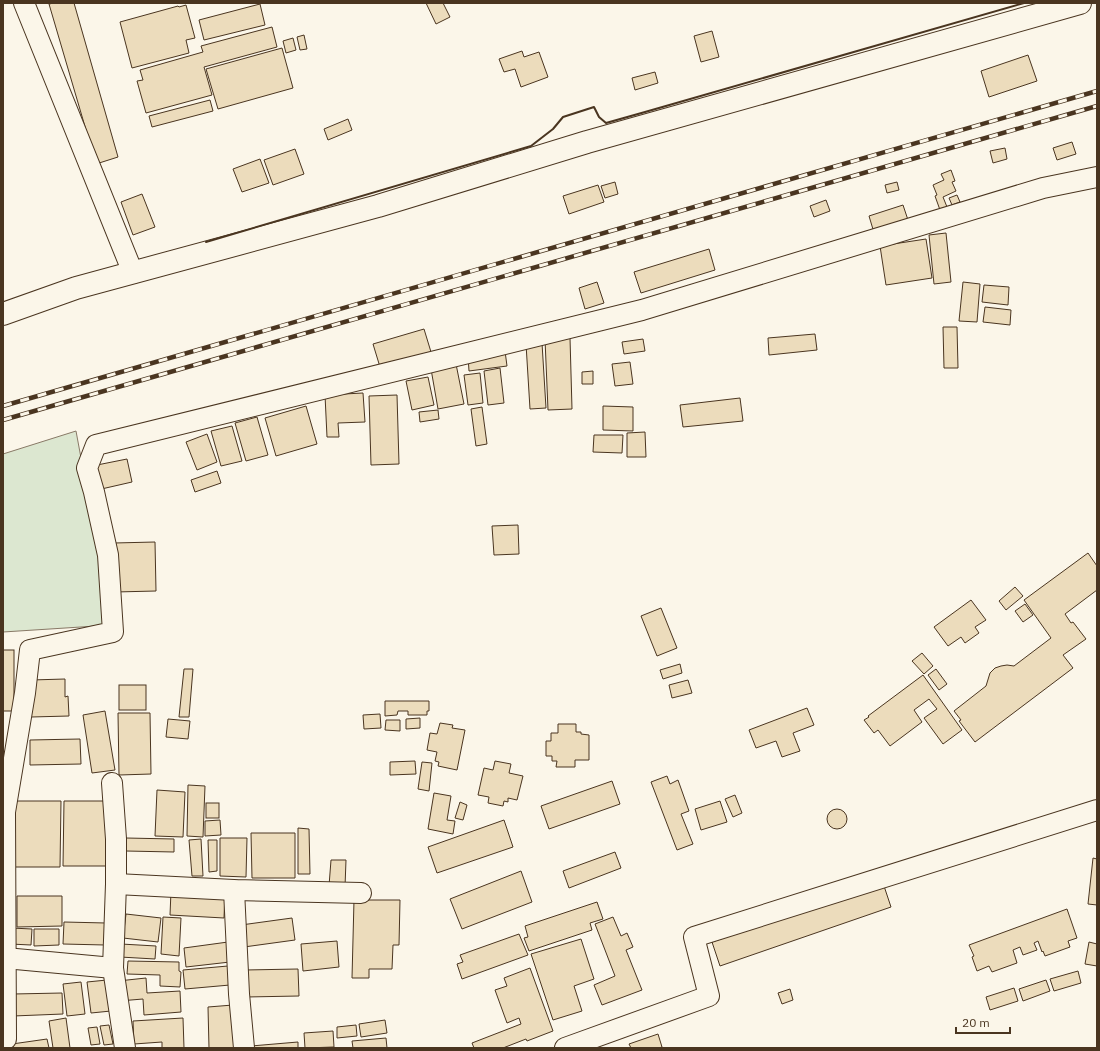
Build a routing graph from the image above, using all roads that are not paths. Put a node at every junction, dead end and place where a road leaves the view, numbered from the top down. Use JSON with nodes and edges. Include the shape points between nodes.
{"nodes":[{"id":1,"x":24,"y":3,"type":"edge"},
{"id":2,"x":1080,"y":3,"type":"edge"},
{"id":3,"x":1097,"y":177,"type":"edge"},
{"id":4,"x":133,"y":273,"type":"junction"},
{"id":5,"x":3,"y":314,"type":"edge"},
{"id":6,"x":112,"y":783,"type":"dead end"},
{"id":7,"x":1097,"y":810,"type":"edge"},
{"id":8,"x":116,"y":884,"type":"junction"},
{"id":9,"x":234,"y":890,"type":"junction"},
{"id":10,"x":361,"y":893,"type":"dead end"},
{"id":11,"x":6,"y":958,"type":"junction"},
{"id":12,"x":113,"y":968,"type":"junction"},
{"id":13,"x":6,"y":1039,"type":"dead end"},
{"id":14,"x":125,"y":1048,"type":"edge"},
{"id":15,"x":244,"y":1048,"type":"edge"},
{"id":16,"x":565,"y":1048,"type":"edge"}],
"edges":[{"from":1,"to":4,"type":"street"},
{"from":2,"to":4,"type":"main road","via":[[587,142],[378,206]]},
{"from":3,"to":11,"type":"street","via":[[1043,188],[642,310],[96,444],[87,468],[108,555],[113,632],[30,650],[5,812]]},
{"from":4,"to":5,"type":"main road","via":[[76,288]]},
{"from":6,"to":8,"type":"street"},
{"from":7,"to":16,"type":"street","via":[[694,936],[709,996]]},
{"from":8,"to":9,"type":"street"},
{"from":8,"to":12,"type":"street"},
{"from":9,"to":10,"type":"street"},
{"from":9,"to":15,"type":"street"},
{"from":11,"to":12,"type":"street"},
{"from":11,"to":13,"type":"street"},
{"from":12,"to":14,"type":"street"}]}
